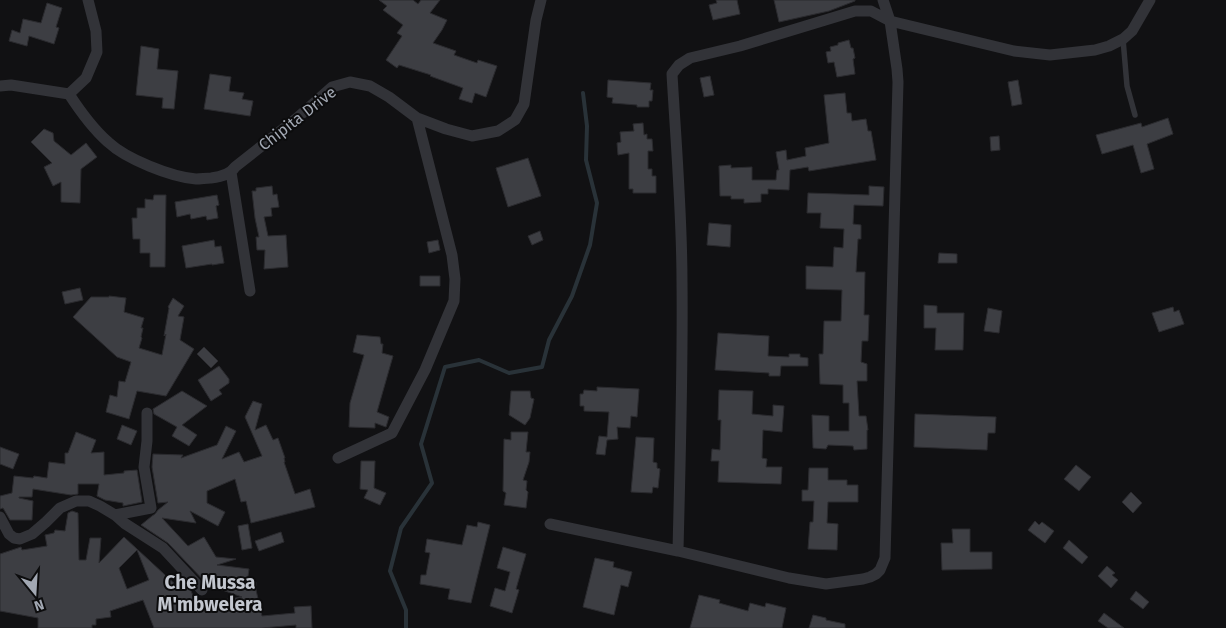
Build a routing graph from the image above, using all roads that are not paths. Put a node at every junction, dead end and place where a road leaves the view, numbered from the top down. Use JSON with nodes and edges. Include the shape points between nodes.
{"nodes":[{"id":1,"x":88,"y":0,"type":"edge"},
{"id":2,"x":541,"y":0,"type":"edge"},
{"id":3,"x":883,"y":0,"type":"edge"},
{"id":4,"x":1150,"y":0,"type":"edge"},
{"id":5,"x":890,"y":21,"type":"junction"},
{"id":6,"x":1123,"y":39,"type":"junction"},
{"id":7,"x":0,"y":86,"type":"edge"},
{"id":8,"x":69,"y":94,"type":"junction"},
{"id":9,"x":1135,"y":115,"type":"dead end"},
{"id":10,"x":417,"y":118,"type":"junction"},
{"id":11,"x":231,"y":172,"type":"junction"},
{"id":12,"x":250,"y":291,"type":"dead end"},
{"id":13,"x":147,"y":413,"type":"dead end"},
{"id":14,"x":338,"y":458,"type":"dead end"},
{"id":15,"x":115,"y":515,"type":"junction"},
{"id":16,"x":0,"y":517,"type":"edge"},
{"id":17,"x":550,"y":524,"type":"dead end"},
{"id":18,"x":678,"y":551,"type":"junction"},
{"id":19,"x":202,"y":590,"type":"dead end"}],
"edges":[{"from":1,"to":8,"type":"street","via":[[96,31],[97,52],[86,78]]},
{"from":2,"to":10,"type":"street","name":"Chipita Drive","via":[[524,104],[516,120],[498,131],[472,136]]},
{"from":3,"to":5,"type":"street"},
{"from":4,"to":6,"type":"street","via":[[1132,31]]},
{"from":5,"to":6,"type":"street","via":[[1014,51],[1050,55],[1095,50]]},
{"from":5,"to":18,"type":"street","via":[[871,10],[855,11],[690,58],[672,74],[682,281]]},
{"from":5,"to":18,"type":"street","via":[[898,82],[883,565],[876,574],[863,580],[826,584]]},
{"from":6,"to":9,"type":"lane"},
{"from":7,"to":8,"type":"street"},
{"from":8,"to":11,"type":"street","name":"Chipita Drive","via":[[86,120],[109,143],[137,161],[196,179]]},
{"from":10,"to":11,"type":"street","name":"Chipita Drive","via":[[370,86],[350,82],[332,87]]},
{"from":10,"to":14,"type":"street","via":[[452,255],[454,301],[425,370],[392,433]]},
{"from":11,"to":12,"type":"street"},
{"from":13,"to":15,"type":"street","via":[[144,466],[151,508]]},
{"from":15,"to":16,"type":"street","via":[[88,501],[76,501],[60,508],[32,534],[17,539],[9,534]]},
{"from":15,"to":19,"type":"street","via":[[163,548]]},
{"from":17,"to":18,"type":"street"}]}
